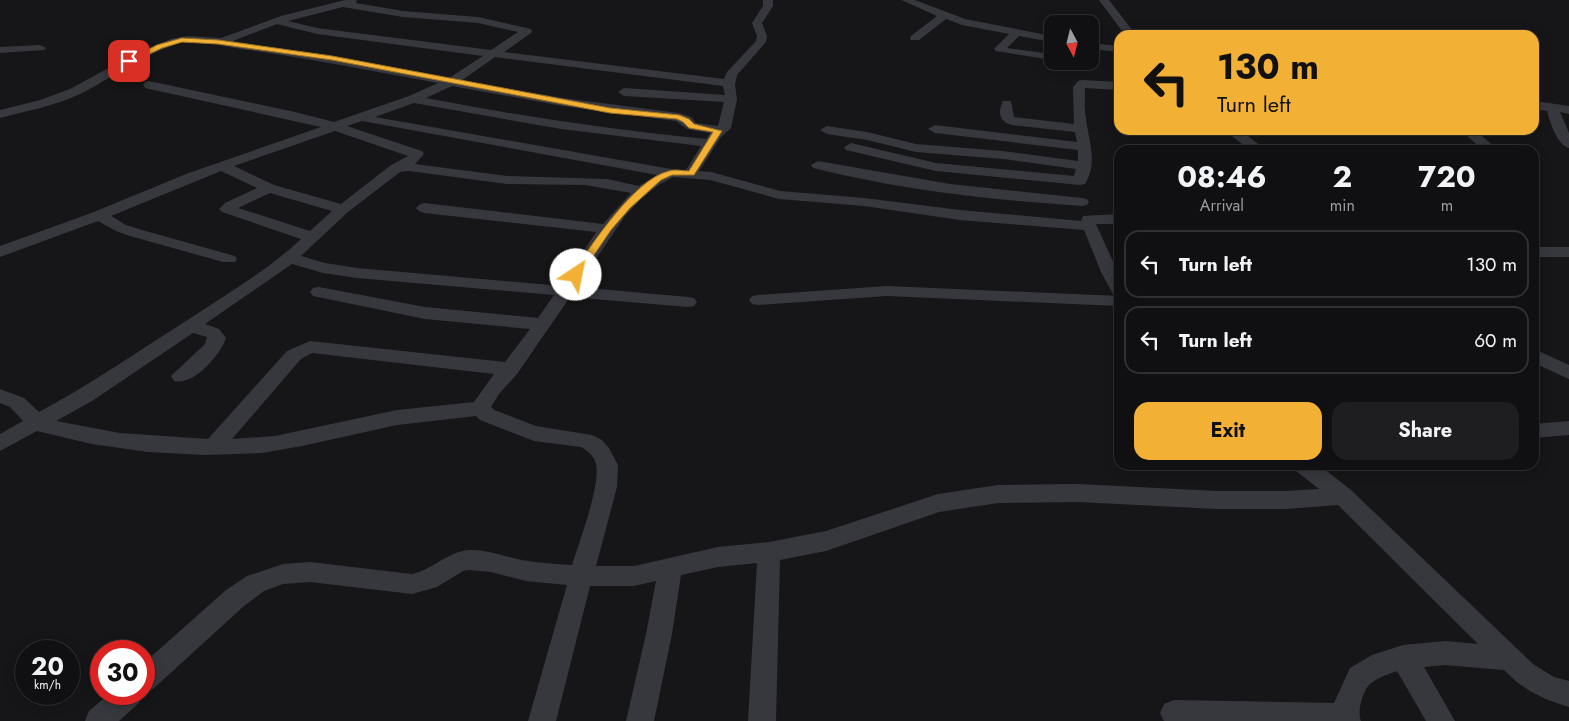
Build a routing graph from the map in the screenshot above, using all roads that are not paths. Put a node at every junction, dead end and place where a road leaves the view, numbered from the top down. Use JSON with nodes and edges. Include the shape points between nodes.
{"nodes":[{"id":1,"x":359,"y":0,"type":"edge"},
{"id":2,"x":768,"y":0,"type":"edge"},
{"id":3,"x":906,"y":0,"type":"edge"},
{"id":4,"x":1104,"y":0,"type":"edge"},
{"id":5,"x":343,"y":4,"type":"junction"},
{"id":6,"x":944,"y":16,"type":"junction"},
{"id":7,"x":276,"y":21,"type":"junction"},
{"id":8,"x":1127,"y":30,"type":"edge"},
{"id":9,"x":1016,"y":33,"type":"junction"},
{"id":10,"x":915,"y":38,"type":"dead end"},
{"id":11,"x":1044,"y":38,"type":"edge"},
{"id":12,"x":218,"y":42,"type":"junction"},
{"id":13,"x":1099,"y":47,"type":"edge"},
{"id":14,"x":40,"y":48,"type":"dead end"},
{"id":15,"x":1114,"y":48,"type":"edge"},
{"id":16,"x":0,"y":50,"type":"edge"},
{"id":17,"x":496,"y":53,"type":"junction"},
{"id":18,"x":1044,"y":56,"type":"edge"},
{"id":19,"x":730,"y":78,"type":"junction"},
{"id":20,"x":451,"y":82,"type":"junction"},
{"id":21,"x":149,"y":84,"type":"dead end"},
{"id":22,"x":1114,"y":86,"type":"edge"},
{"id":23,"x":624,"y":92,"type":"dead end"},
{"id":24,"x":413,"y":99,"type":"junction"},
{"id":25,"x":731,"y":99,"type":"junction"},
{"id":26,"x":1007,"y":104,"type":"dead end"},
{"id":27,"x":1539,"y":106,"type":"edge"},
{"id":28,"x":1552,"y":108,"type":"junction"},
{"id":29,"x":1569,"y":110,"type":"edge"},
{"id":30,"x":0,"y":114,"type":"edge"},
{"id":31,"x":364,"y":118,"type":"junction"},
{"id":32,"x":336,"y":127,"type":"junction"},
{"id":33,"x":936,"y":129,"type":"dead end"},
{"id":34,"x":1080,"y":129,"type":"junction"},
{"id":35,"x":827,"y":130,"type":"dead end"},
{"id":36,"x":718,"y":131,"type":"junction"},
{"id":37,"x":1238,"y":135,"type":"edge"},
{"id":38,"x":1473,"y":135,"type":"edge"},
{"id":39,"x":711,"y":143,"type":"junction"},
{"id":40,"x":1569,"y":144,"type":"edge"},
{"id":41,"x":1251,"y":145,"type":"edge"},
{"id":42,"x":1485,"y":145,"type":"edge"},
{"id":43,"x":851,"y":147,"type":"dead end"},
{"id":44,"x":1084,"y":147,"type":"junction"},
{"id":45,"x":818,"y":165,"type":"dead end"},
{"id":46,"x":222,"y":166,"type":"junction"},
{"id":47,"x":1084,"y":166,"type":"junction"},
{"id":48,"x":401,"y":167,"type":"junction"},
{"id":49,"x":671,"y":173,"type":"junction"},
{"id":50,"x":691,"y":173,"type":"junction"},
{"id":51,"x":1080,"y":181,"type":"junction"},
{"id":52,"x":269,"y":188,"type":"junction"},
{"id":53,"x":643,"y":190,"type":"junction"},
{"id":54,"x":1082,"y":202,"type":"junction"},
{"id":55,"x":424,"y":208,"type":"dead end"},
{"id":56,"x":343,"y":209,"type":"junction"},
{"id":57,"x":98,"y":215,"type":"junction"},
{"id":58,"x":1114,"y":220,"type":"edge"},
{"id":59,"x":1089,"y":222,"type":"junction"},
{"id":60,"x":607,"y":229,"type":"junction"},
{"id":61,"x":311,"y":237,"type":"junction"},
{"id":62,"x":0,"y":252,"type":"edge"},
{"id":63,"x":1539,"y":252,"type":"edge"},
{"id":64,"x":1569,"y":252,"type":"edge"},
{"id":65,"x":290,"y":258,"type":"junction"},
{"id":66,"x":229,"y":259,"type":"dead end"},
{"id":67,"x":1112,"y":262,"type":"edge"},
{"id":68,"x":565,"y":291,"type":"junction"},
{"id":69,"x":319,"y":292,"type":"dead end"},
{"id":70,"x":758,"y":300,"type":"dead end"},
{"id":71,"x":1114,"y":300,"type":"edge"},
{"id":72,"x":688,"y":302,"type":"dead end"},
{"id":73,"x":542,"y":324,"type":"junction"},
{"id":74,"x":191,"y":326,"type":"junction"},
{"id":75,"x":1539,"y":357,"type":"edge"},
{"id":76,"x":510,"y":369,"type":"junction"},
{"id":77,"x":1569,"y":372,"type":"edge"},
{"id":78,"x":181,"y":376,"type":"dead end"},
{"id":79,"x":0,"y":396,"type":"edge"},
{"id":80,"x":481,"y":408,"type":"junction"},
{"id":81,"x":37,"y":424,"type":"junction"},
{"id":82,"x":1569,"y":428,"type":"edge"},
{"id":83,"x":1539,"y":431,"type":"edge"},
{"id":84,"x":0,"y":443,"type":"edge"},
{"id":85,"x":212,"y":447,"type":"junction"},
{"id":86,"x":1310,"y":470,"type":"edge"},
{"id":87,"x":1343,"y":496,"type":"junction"},
{"id":88,"x":769,"y":552,"type":"junction"},
{"id":89,"x":670,"y":569,"type":"junction"},
{"id":90,"x":581,"y":576,"type":"junction"},
{"id":91,"x":1403,"y":657,"type":"junction"},
{"id":92,"x":1510,"y":659,"type":"junction"},
{"id":93,"x":155,"y":670,"type":"edge"},
{"id":94,"x":1569,"y":694,"type":"edge"},
{"id":95,"x":117,"y":705,"type":"edge"},
{"id":96,"x":1174,"y":713,"type":"dead end"},
{"id":97,"x":1346,"y":719,"type":"edge"},
{"id":98,"x":99,"y":721,"type":"edge"},
{"id":99,"x":542,"y":721,"type":"edge"},
{"id":100,"x":640,"y":721,"type":"edge"},
{"id":101,"x":762,"y":721,"type":"edge"},
{"id":102,"x":1441,"y":721,"type":"edge"}],
"edges":[{"from":1,"to":5,"type":"street"},
{"from":2,"to":19,"type":"street","via":[[768,6],[757,23],[761,42]]},
{"from":3,"to":6,"type":"street"},
{"from":4,"to":8,"type":"street"},
{"from":5,"to":7,"type":"street"},
{"from":5,"to":17,"type":"street","via":[[403,14],[478,20],[526,30]]},
{"from":6,"to":9,"type":"street"},
{"from":6,"to":10,"type":"street"},
{"from":7,"to":12,"type":"street"},
{"from":7,"to":17,"type":"street","via":[[317,31]]},
{"from":9,"to":11,"type":"street"},
{"from":9,"to":18,"type":"street","via":[[1000,49]]},
{"from":12,"to":20,"type":"street","via":[[332,58]]},
{"from":12,"to":30,"type":"street","via":[[175,42],[129,61],[74,92]]},
{"from":13,"to":15,"type":"street"},
{"from":14,"to":16,"type":"street"},
{"from":17,"to":19,"type":"street","via":[[600,67]]},
{"from":17,"to":20,"type":"street"},
{"from":19,"to":25,"type":"street"},
{"from":20,"to":24,"type":"street"},
{"from":20,"to":36,"type":"street","via":[[610,110],[679,117],[692,126]]},
{"from":21,"to":32,"type":"street"},
{"from":22,"to":34,"type":"street","via":[[1088,84],[1079,87]]},
{"from":23,"to":25,"type":"street"},
{"from":24,"to":31,"type":"street"},
{"from":24,"to":39,"type":"street","via":[[608,132]]},
{"from":25,"to":36,"type":"street","via":[[724,126]]},
{"from":26,"to":34,"type":"street","via":[[1007,119],[1012,121]]},
{"from":27,"to":28,"type":"street"},
{"from":28,"to":29,"type":"street"},
{"from":28,"to":40,"type":"street"},
{"from":31,"to":32,"type":"street"},
{"from":31,"to":49,"type":"street"},
{"from":32,"to":46,"type":"street"},
{"from":32,"to":48,"type":"street","via":[[417,154]]},
{"from":33,"to":44,"type":"street"},
{"from":34,"to":44,"type":"street"},
{"from":35,"to":47,"type":"street","via":[[916,148]]},
{"from":36,"to":39,"type":"street"},
{"from":37,"to":41,"type":"street"},
{"from":38,"to":42,"type":"street"},
{"from":39,"to":50,"type":"street"},
{"from":43,"to":51,"type":"street","via":[[936,167]]},
{"from":44,"to":47,"type":"street"},
{"from":45,"to":54,"type":"street","via":[[925,186]]},
{"from":46,"to":52,"type":"street"},
{"from":46,"to":57,"type":"street"},
{"from":47,"to":51,"type":"street"},
{"from":48,"to":53,"type":"street","via":[[507,180],[585,180]]},
{"from":48,"to":56,"type":"street"},
{"from":49,"to":50,"type":"street"},
{"from":49,"to":53,"type":"street"},
{"from":50,"to":59,"type":"street","via":[[787,196],[960,215]]},
{"from":51,"to":54,"type":"street"},
{"from":52,"to":56,"type":"street"},
{"from":52,"to":61,"type":"street","via":[[227,209]]},
{"from":53,"to":60,"type":"street"},
{"from":54,"to":59,"type":"street"},
{"from":55,"to":60,"type":"street"},
{"from":56,"to":61,"type":"street"},
{"from":57,"to":62,"type":"street"},
{"from":57,"to":66,"type":"street","via":[[136,233]]},
{"from":58,"to":59,"type":"street"},
{"from":59,"to":67,"type":"street"},
{"from":60,"to":68,"type":"street"},
{"from":61,"to":65,"type":"street"},
{"from":63,"to":64,"type":"street"},
{"from":65,"to":68,"type":"street","via":[[323,268],[357,273]]},
{"from":65,"to":74,"type":"street"},
{"from":68,"to":72,"type":"street"},
{"from":68,"to":73,"type":"street"},
{"from":69,"to":73,"type":"street","via":[[425,313]]},
{"from":70,"to":71,"type":"street","via":[[904,292]]},
{"from":73,"to":76,"type":"street"},
{"from":74,"to":78,"type":"street","via":[[213,333],[218,338],[215,346]]},
{"from":74,"to":81,"type":"street"},
{"from":75,"to":77,"type":"street"},
{"from":76,"to":80,"type":"street"},
{"from":76,"to":85,"type":"street","via":[[310,348],[294,355]]},
{"from":79,"to":81,"type":"street","via":[[24,406]]},
{"from":80,"to":85,"type":"street","via":[[370,422],[310,438],[262,445]]},
{"from":80,"to":90,"type":"street","via":[[486,415],[527,431],[585,440],[602,454],[607,465],[606,487]]},
{"from":81,"to":84,"type":"street"},
{"from":81,"to":85,"type":"street","via":[[114,441]]},
{"from":82,"to":83,"type":"street"},
{"from":86,"to":87,"type":"street"},
{"from":87,"to":88,"type":"street","via":[[1217,500],[1078,493],[998,494],[938,503],[826,541]]},
{"from":87,"to":92,"type":"street"},
{"from":88,"to":89,"type":"street","via":[[718,557]]},
{"from":88,"to":101,"type":"street"},
{"from":89,"to":90,"type":"street","via":[[634,576]]},
{"from":89,"to":100,"type":"street"},
{"from":90,"to":93,"type":"street","via":[[468,560],[457,562],[433,578],[418,583],[310,572],[283,574],[256,583],[235,598]]},
{"from":90,"to":99,"type":"street"},
{"from":91,"to":92,"type":"street","via":[[1445,653]]},
{"from":91,"to":97,"type":"street","via":[[1381,664],[1359,677],[1348,700]]},
{"from":91,"to":102,"type":"street"},
{"from":92,"to":94,"type":"street","via":[[1524,673],[1548,688]]},
{"from":95,"to":98,"type":"street"},
{"from":96,"to":97,"type":"street"}]}
